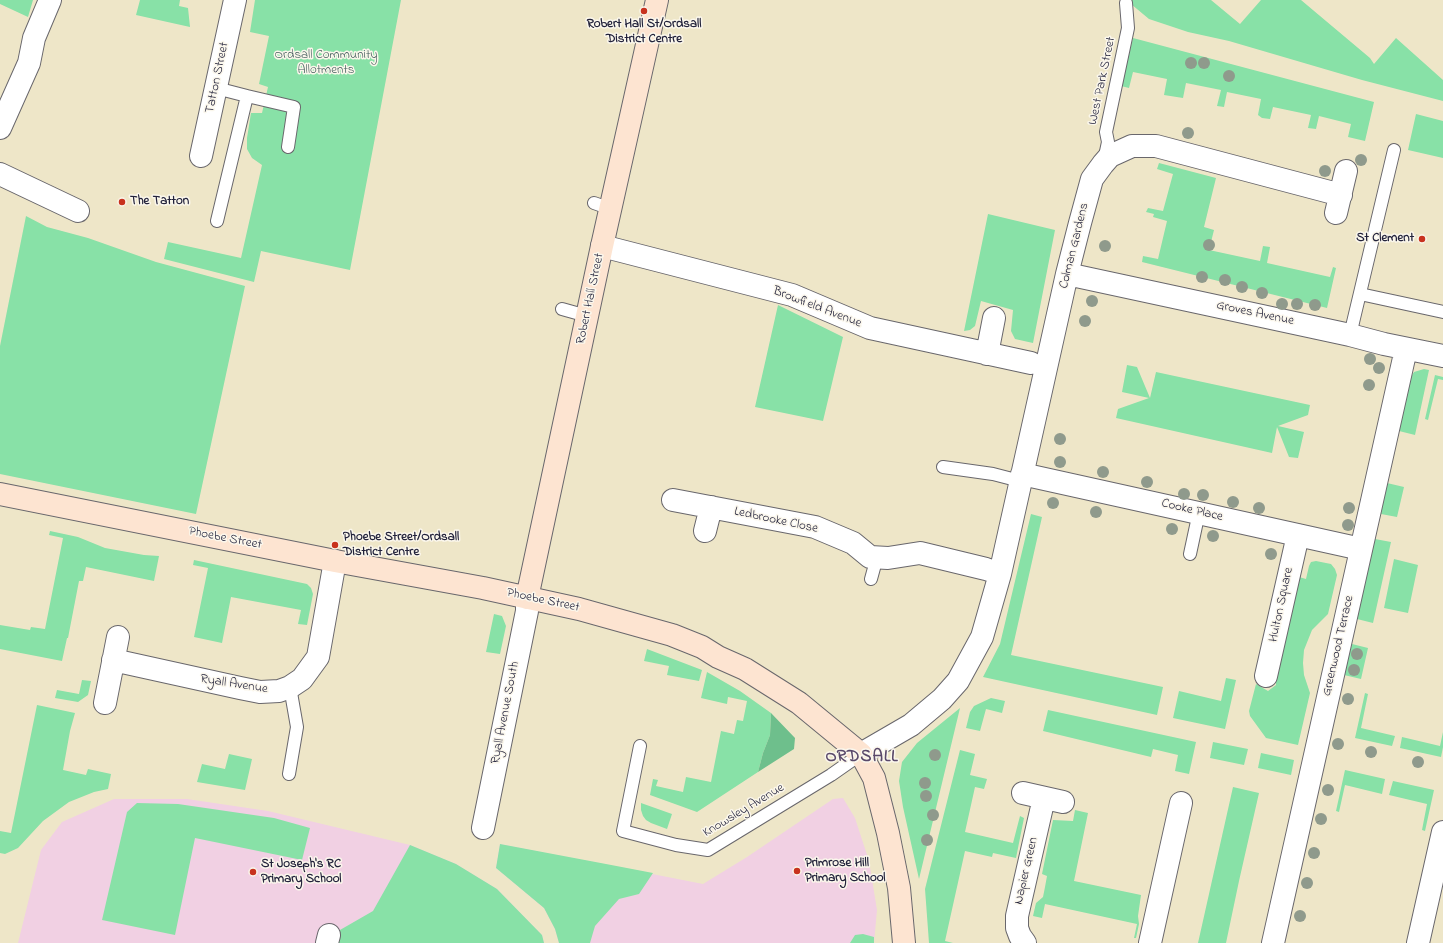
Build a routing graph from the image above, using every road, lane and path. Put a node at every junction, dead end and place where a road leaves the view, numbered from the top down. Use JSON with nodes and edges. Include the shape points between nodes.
{"nodes":[{"id":1,"x":50,"y":0,"type":"edge"},
{"id":2,"x":235,"y":0,"type":"edge"},
{"id":3,"x":657,"y":0,"type":"edge"},
{"id":4,"x":1126,"y":3,"type":"dead end"},
{"id":5,"x":216,"y":88,"type":"junction"},
{"id":6,"x":247,"y":96,"type":"junction"},
{"id":7,"x":0,"y":128,"type":"edge"},
{"id":8,"x":288,"y":147,"type":"dead end"},
{"id":9,"x":1394,"y":150,"type":"dead end"},
{"id":10,"x":201,"y":156,"type":"dead end"},
{"id":11,"x":1103,"y":164,"type":"junction"},
{"id":12,"x":1346,"y":171,"type":"dead end"},
{"id":13,"x":0,"y":174,"type":"edge"},
{"id":14,"x":78,"y":211,"type":"dead end"},
{"id":15,"x":217,"y":221,"type":"dead end"},
{"id":16,"x":602,"y":246,"type":"junction"},
{"id":17,"x":1067,"y":274,"type":"junction"},
{"id":18,"x":1360,"y":294,"type":"junction"},
{"id":19,"x":562,"y":309,"type":"dead end"},
{"id":20,"x":1443,"y":312,"type":"edge"},
{"id":21,"x":587,"y":316,"type":"junction"},
{"id":22,"x":994,"y":318,"type":"dead end"},
{"id":23,"x":1350,"y":335,"type":"junction"},
{"id":24,"x":1406,"y":349,"type":"junction"},
{"id":25,"x":987,"y":354,"type":"junction"},
{"id":26,"x":1443,"y":356,"type":"edge"},
{"id":27,"x":1026,"y":362,"type":"dead end"},
{"id":28,"x":943,"y":467,"type":"dead end"},
{"id":29,"x":1021,"y":477,"type":"junction"},
{"id":30,"x":0,"y":494,"type":"edge"},
{"id":31,"x":673,"y":500,"type":"dead end"},
{"id":32,"x":711,"y":507,"type":"junction"},
{"id":33,"x":1199,"y":512,"type":"junction"},
{"id":34,"x":705,"y":531,"type":"dead end"},
{"id":35,"x":1298,"y":535,"type":"junction"},
{"id":36,"x":1361,"y":549,"type":"junction"},
{"id":37,"x":1190,"y":554,"type":"dead end"},
{"id":38,"x":877,"y":557,"type":"junction"},
{"id":39,"x":335,"y":562,"type":"junction"},
{"id":40,"x":1000,"y":574,"type":"junction"},
{"id":41,"x":871,"y":579,"type":"dead end"},
{"id":42,"x":527,"y":598,"type":"junction"},
{"id":43,"x":118,"y":637,"type":"dead end"},
{"id":44,"x":113,"y":660,"type":"junction"},
{"id":45,"x":1266,"y":676,"type":"dead end"},
{"id":46,"x":290,"y":687,"type":"junction"},
{"id":47,"x":105,"y":703,"type":"dead end"},
{"id":48,"x":640,"y":746,"type":"dead end"},
{"id":49,"x":861,"y":754,"type":"junction"},
{"id":50,"x":289,"y":774,"type":"dead end"},
{"id":51,"x":1043,"y":797,"type":"dead end"},
{"id":52,"x":1181,"y":803,"type":"dead end"},
{"id":53,"x":482,"y":828,"type":"dead end"},
{"id":54,"x":1443,"y":832,"type":"edge"},
{"id":55,"x":904,"y":943,"type":"edge"},
{"id":56,"x":1025,"y":943,"type":"edge"},
{"id":57,"x":1150,"y":943,"type":"edge"},
{"id":58,"x":1274,"y":943,"type":"edge"},
{"id":59,"x":1418,"y":943,"type":"edge"}],
"edges":[{"from":1,"to":7,"type":"street","via":[[34,38],[30,63]]},
{"from":2,"to":5,"type":"street","name":"Tatton Street"},
{"from":3,"to":16,"type":"street","name":"Robert Hall Street","via":[[602,206]]},
{"from":4,"to":11,"type":"lane","name":"West Park Street","via":[[1128,28],[1106,132],[1108,142]]},
{"from":5,"to":6,"type":"lane"},
{"from":5,"to":10,"type":"street","name":"Tatton Street"},
{"from":6,"to":8,"type":"lane","via":[[294,107]]},
{"from":6,"to":15,"type":"lane"},
{"from":9,"to":18,"type":"lane"},
{"from":11,"to":12,"type":"street","name":"Colman Gardens","via":[[1110,156],[1132,146],[1156,146],[1338,204]]},
{"from":11,"to":17,"type":"street","name":"Colman Gardens","via":[[1092,179]]},
{"from":13,"to":14,"type":"street"},
{"from":16,"to":21,"type":"street","name":"Robert Hall Street"},
{"from":16,"to":25,"type":"street","name":"Browfield Avenue","via":[[792,295],[870,328]]},
{"from":17,"to":23,"type":"street","name":"Groves Avenue"},
{"from":17,"to":29,"type":"street","name":"Colman Gardens"},
{"from":18,"to":20,"type":"lane"},
{"from":18,"to":23,"type":"lane"},
{"from":19,"to":21,"type":"lane"},
{"from":21,"to":42,"type":"street","name":"Robert Hall Street"},
{"from":22,"to":25,"type":"street"},
{"from":23,"to":24,"type":"street","name":"Groves Avenue"},
{"from":24,"to":26,"type":"street","name":"Groves Avenue"},
{"from":24,"to":36,"type":"street","name":"Greenwood Terrace"},
{"from":25,"to":27,"type":"street","name":"Browfield Avenue"},
{"from":28,"to":29,"type":"lane"},
{"from":29,"to":33,"type":"street","name":"Cooke Place"},
{"from":29,"to":40,"type":"street","name":"Colman Gardens"},
{"from":30,"to":39,"type":"street","name":"Phoebe Street"},
{"from":31,"to":32,"type":"street","name":"Ledbrooke Close"},
{"from":32,"to":34,"type":"street"},
{"from":32,"to":38,"type":"street","name":"Ledbrooke Close","via":[[815,527],[853,543],[870,557]]},
{"from":33,"to":35,"type":"street","name":"Cooke Place"},
{"from":33,"to":37,"type":"lane"},
{"from":35,"to":36,"type":"street","name":"Cooke Place"},
{"from":35,"to":45,"type":"street","name":"Hulton Square"},
{"from":36,"to":58,"type":"street","name":"Greenwood Terrace"},
{"from":38,"to":40,"type":"street","name":"Ledbrooke Close","via":[[920,554]]},
{"from":38,"to":41,"type":"lane"},
{"from":39,"to":42,"type":"street","name":"Phoebe Street"},
{"from":39,"to":46,"type":"street","name":"Ryall Avenue","via":[[318,657],[302,679]]},
{"from":40,"to":49,"type":"street","via":[[982,637],[958,681],[942,699],[911,725]]},
{"from":42,"to":49,"type":"street","name":"Phoebe Street","via":[[642,625],[702,647],[745,669],[800,703]]},
{"from":42,"to":53,"type":"street","name":"Ryall Avenue South"},
{"from":43,"to":44,"type":"street"},
{"from":44,"to":46,"type":"street","name":"Ryall Avenue","via":[[260,692],[279,691]]},
{"from":44,"to":47,"type":"street"},
{"from":46,"to":50,"type":"lane","via":[[297,728]]},
{"from":48,"to":49,"type":"lane","name":"Knowsley Avenue","via":[[623,831],[676,845],[708,850]]},
{"from":49,"to":55,"type":"street","name":"Phoebe Street","via":[[874,778],[888,833],[899,888]]},
{"from":51,"to":56,"type":"street","name":"Napier Green","via":[[1017,916],[1017,928]]},
{"from":52,"to":57,"type":"street","via":[[1162,861]]},
{"from":54,"to":59,"type":"street"}]}
